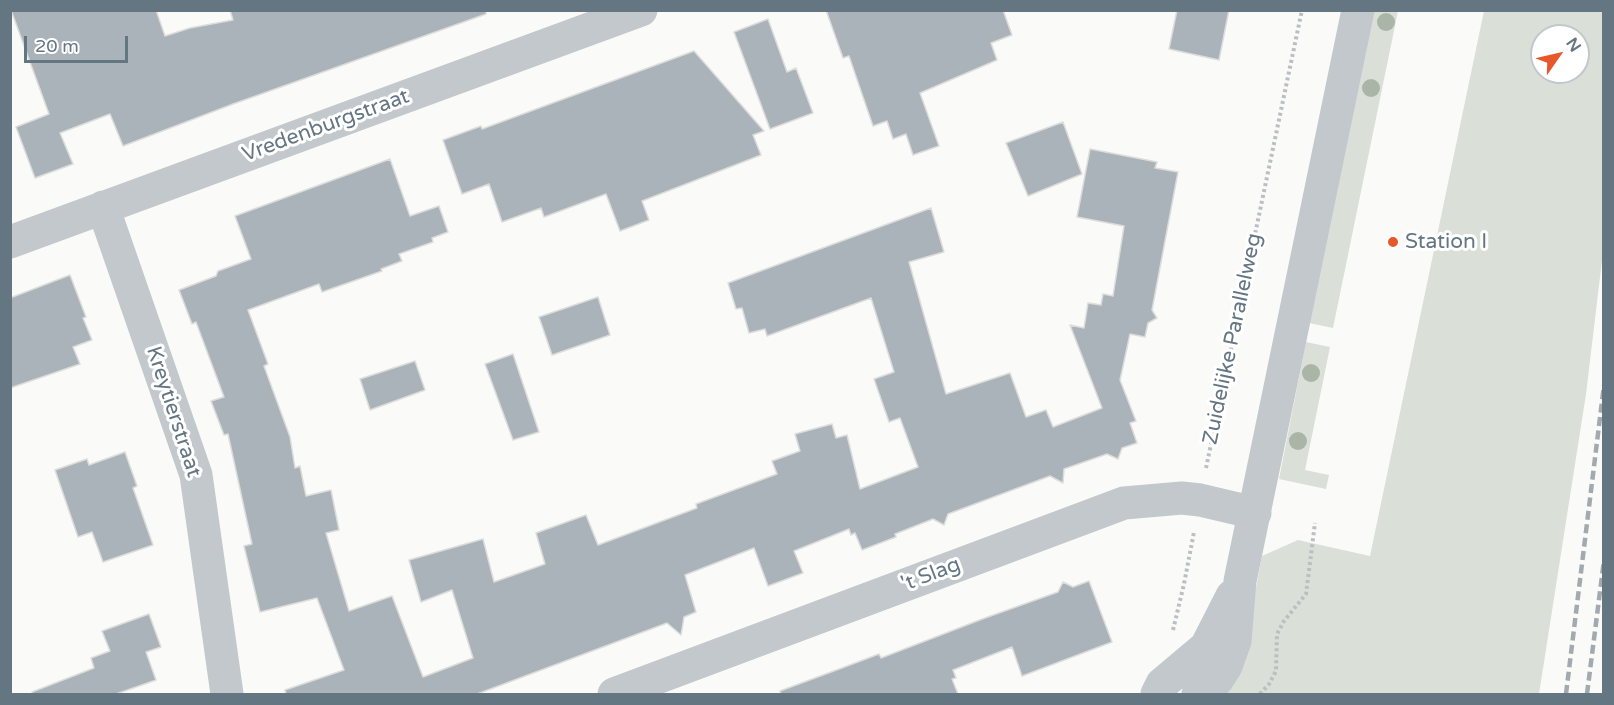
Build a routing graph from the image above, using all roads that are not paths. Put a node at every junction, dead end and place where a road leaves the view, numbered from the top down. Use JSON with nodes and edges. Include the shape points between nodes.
{"nodes":[{"id":1,"x":642,"y":10,"type":"edge"},
{"id":2,"x":1358,"y":10,"type":"edge"},
{"id":3,"x":103,"y":207,"type":"junction"},
{"id":4,"x":10,"y":242,"type":"edge"},
{"id":5,"x":1255,"y":513,"type":"junction"},
{"id":6,"x":1240,"y":581,"type":"junction"},
{"id":7,"x":227,"y":694,"type":"edge"},
{"id":8,"x":614,"y":694,"type":"edge"},
{"id":9,"x":1157,"y":694,"type":"edge"},
{"id":10,"x":1198,"y":694,"type":"edge"}],
"edges":[{"from":1,"to":3,"type":"street","name":"Vredenburgstraat"},
{"from":2,"to":5,"type":"street"},
{"from":3,"to":4,"type":"street","name":"Vredenburgstraat"},
{"from":3,"to":7,"type":"street","name":"Kreytierstraat","via":[[196,475]]},
{"from":5,"to":6,"type":"street"},
{"from":5,"to":8,"type":"street","name":"'t Slag","via":[[1182,498],[1124,503]]},
{"from":6,"to":9,"type":"street","via":[[1206,647],[1162,684]]},
{"from":6,"to":10,"type":"street","via":[[1235,640],[1226,666]]}]}
